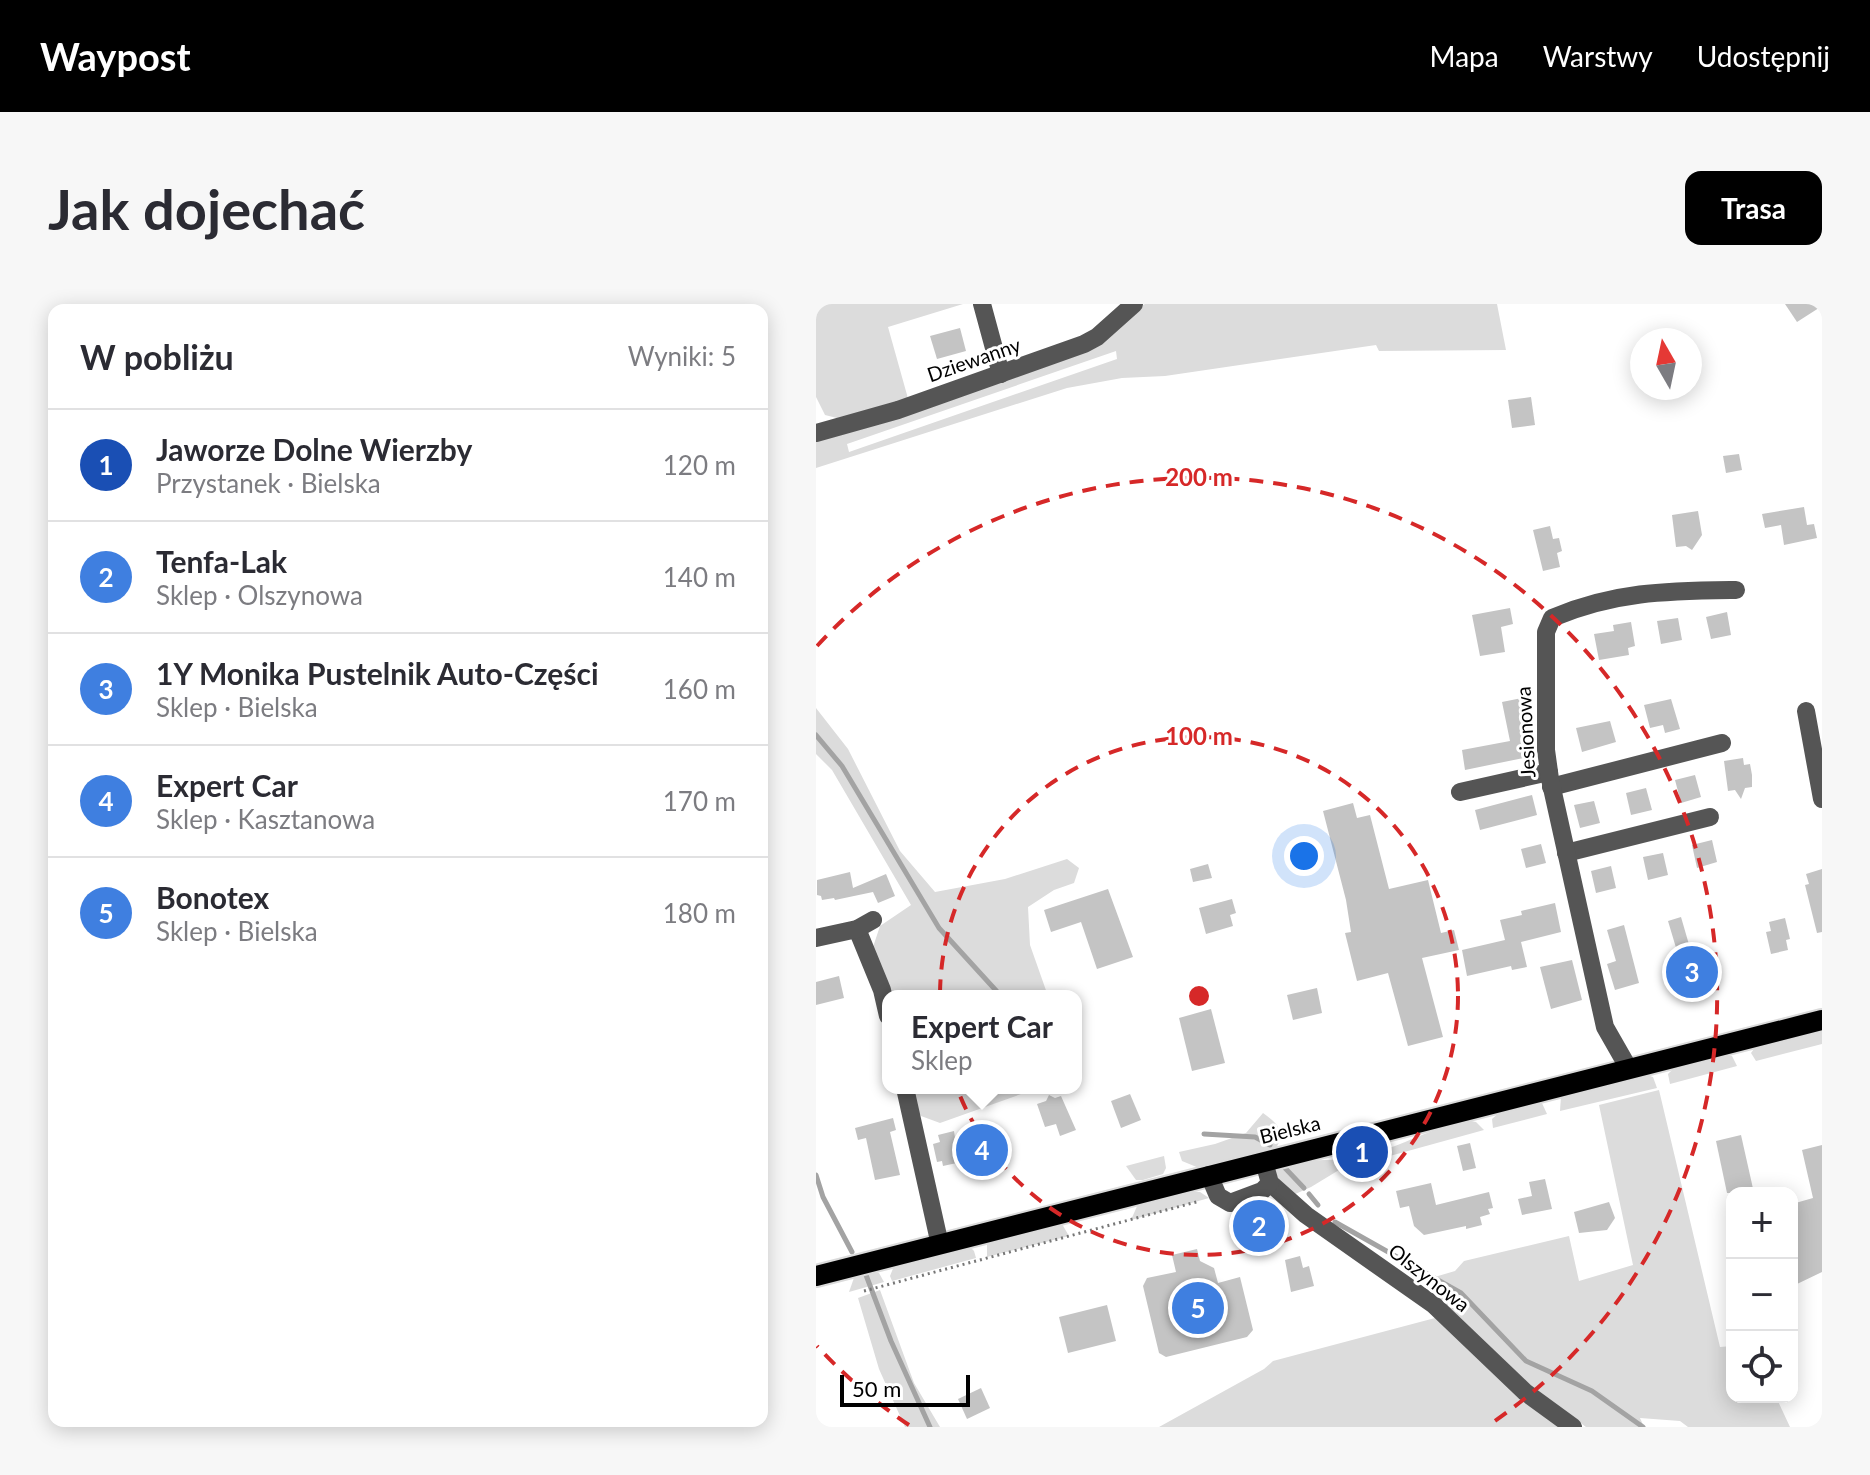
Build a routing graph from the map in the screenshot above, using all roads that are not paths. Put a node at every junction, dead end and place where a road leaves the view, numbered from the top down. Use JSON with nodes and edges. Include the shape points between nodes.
{"nodes":[{"id":1,"x":982,"y":304,"type":"edge"},
{"id":2,"x":1134,"y":304,"type":"edge"},
{"id":3,"x":1001,"y":374,"type":"junction"},
{"id":4,"x":816,"y":431,"type":"edge"},
{"id":5,"x":1736,"y":590,"type":"dead end"},
{"id":6,"x":1806,"y":711,"type":"dead end"},
{"id":7,"x":1722,"y":743,"type":"dead end"},
{"id":8,"x":1550,"y":780,"type":"junction"},
{"id":9,"x":1460,"y":792,"type":"dead end"},
{"id":10,"x":1822,"y":799,"type":"edge"},
{"id":11,"x":1710,"y":817,"type":"dead end"},
{"id":12,"x":1566,"y":853,"type":"junction"},
{"id":13,"x":816,"y":938,"type":"edge"},
{"id":14,"x":882,"y":990,"type":"edge"},
{"id":15,"x":1822,"y":1020,"type":"edge"},
{"id":16,"x":1629,"y":1069,"type":"junction"},
{"id":17,"x":906,"y":1094,"type":"edge"},
{"id":18,"x":1264,"y":1162,"type":"junction"},
{"id":19,"x":1209,"y":1175,"type":"junction"},
{"id":20,"x":1270,"y":1183,"type":"junction"},
{"id":21,"x":940,"y":1245,"type":"junction"},
{"id":22,"x":816,"y":1276,"type":"edge"},
{"id":23,"x":1573,"y":1427,"type":"edge"}],
"edges":[{"from":1,"to":3,"type":"street"},
{"from":2,"to":3,"type":"street","name":"Dziewanny","via":[[1084,344]]},
{"from":3,"to":4,"type":"street","name":"Dziewanny","via":[[898,410]]},
{"from":5,"to":8,"type":"street","name":"Jesionowa","via":[[1652,591],[1552,618],[1546,632]]},
{"from":6,"to":10,"type":"street"},
{"from":7,"to":8,"type":"street"},
{"from":8,"to":9,"type":"street"},
{"from":8,"to":12,"type":"street","name":"Jesionowa"},
{"from":11,"to":12,"type":"street"},
{"from":12,"to":16,"type":"street","name":"Jesionowa","via":[[1605,1027]]},
{"from":13,"to":14,"type":"street","via":[[865,924]]},
{"from":15,"to":16,"type":"main road","name":"Bielska"},
{"from":16,"to":18,"type":"main road","name":"Bielska"},
{"from":17,"to":21,"type":"street"},
{"from":18,"to":19,"type":"main road","name":"Bielska"},
{"from":18,"to":20,"type":"street"},
{"from":19,"to":20,"type":"street","via":[[1218,1196],[1230,1203]]},
{"from":19,"to":21,"type":"main road","name":"Bielska"},
{"from":20,"to":23,"type":"street","name":"Olszynowa","via":[[1306,1215],[1434,1305],[1525,1392]]},
{"from":21,"to":22,"type":"main road","name":"Bielska"}]}
